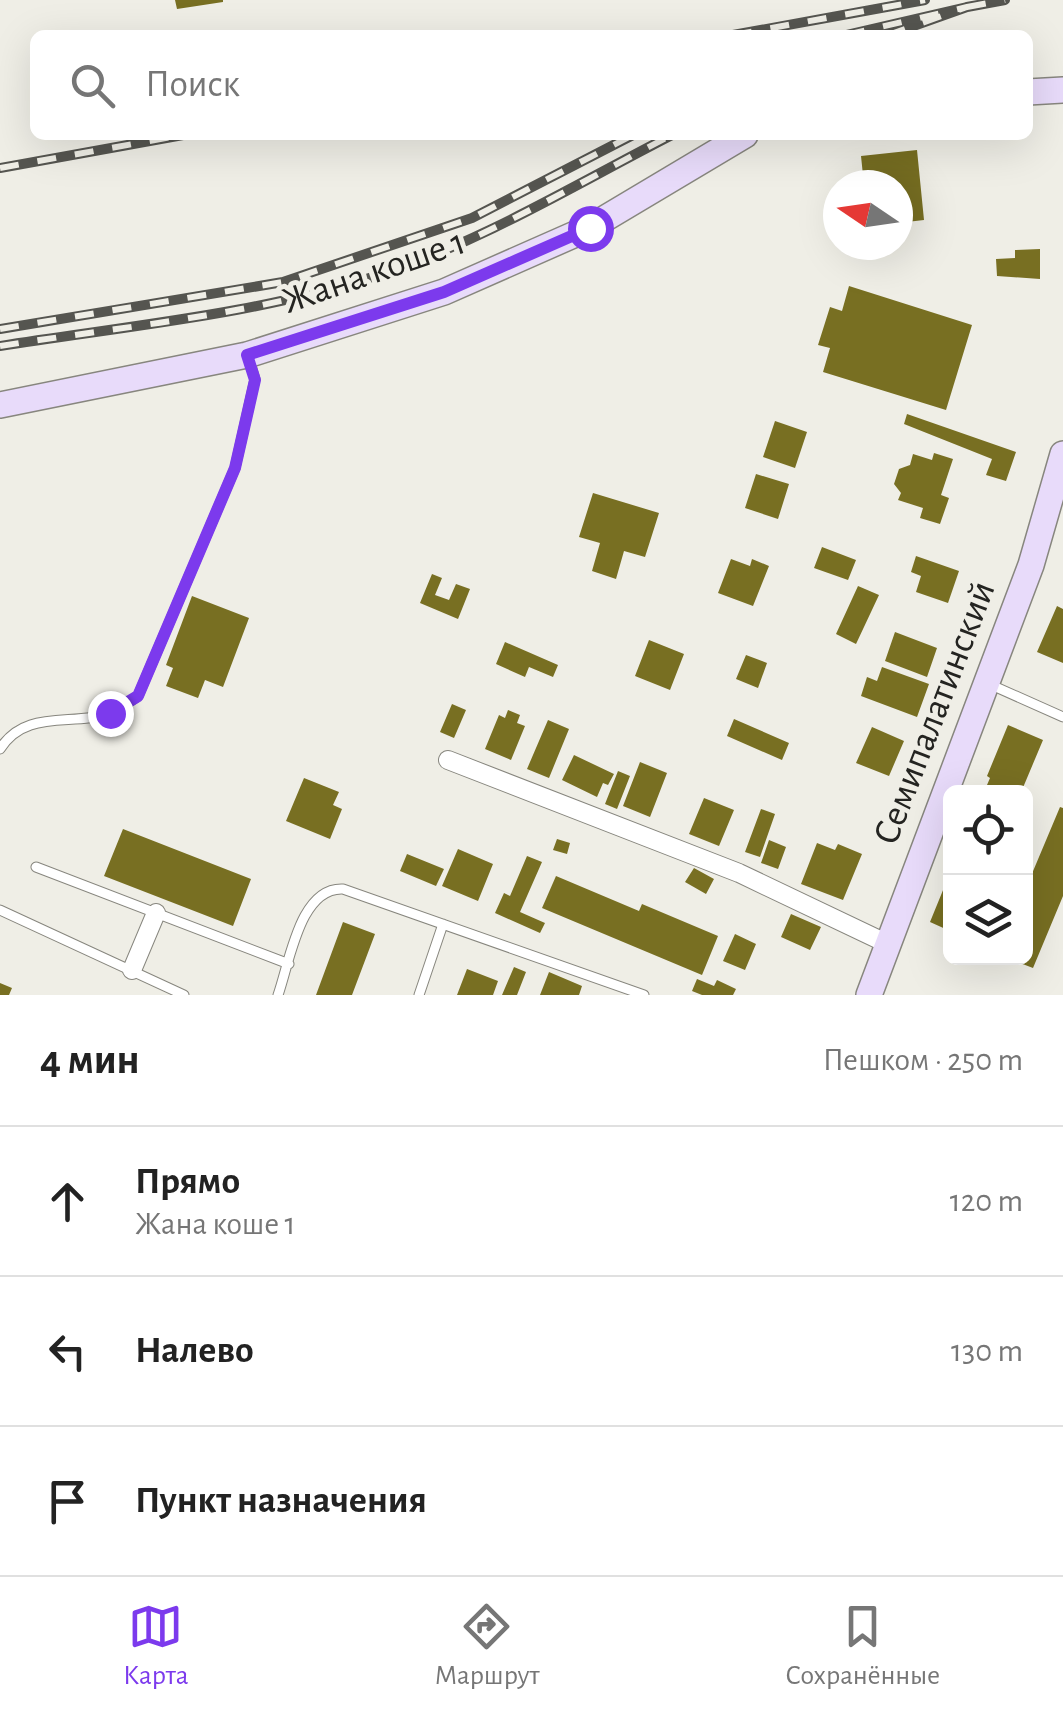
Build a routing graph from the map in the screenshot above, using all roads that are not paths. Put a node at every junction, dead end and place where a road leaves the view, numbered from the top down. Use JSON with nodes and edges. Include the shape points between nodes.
{"nodes":[{"id":1,"x":1063,"y":90,"type":"edge"},
{"id":2,"x":1033,"y":92,"type":"edge"},
{"id":3,"x":736,"y":140,"type":"edge"},
{"id":4,"x":247,"y":355,"type":"junction"},
{"id":5,"x":0,"y":404,"type":"edge"},
{"id":6,"x":1063,"y":454,"type":"edge"},
{"id":7,"x":986,"y":683,"type":"junction"},
{"id":8,"x":1063,"y":718,"type":"edge"},
{"id":9,"x":0,"y":749,"type":"edge"},
{"id":10,"x":448,"y":760,"type":"dead end"},
{"id":11,"x":36,"y":867,"type":"dead end"},
{"id":12,"x":0,"y":910,"type":"edge"},
{"id":13,"x":156,"y":913,"type":"junction"},
{"id":14,"x":444,"y":924,"type":"junction"},
{"id":15,"x":888,"y":944,"type":"junction"},
{"id":16,"x":289,"y":964,"type":"junction"},
{"id":17,"x":132,"y":970,"type":"junction"},
{"id":18,"x":184,"y":995,"type":"edge"},
{"id":19,"x":278,"y":995,"type":"edge"},
{"id":20,"x":419,"y":995,"type":"edge"},
{"id":21,"x":644,"y":995,"type":"edge"},
{"id":22,"x":870,"y":995,"type":"edge"}],
"edges":[{"from":1,"to":2,"type":"street"},
{"from":3,"to":4,"type":"street","name":"Жана коше 1","via":[[590,228],[444,292]]},
{"from":4,"to":5,"type":"street","name":"Жана коше 1"},
{"from":4,"to":9,"type":"lane","via":[[255,380],[235,468],[138,696],[110,713],[35,721]]},
{"from":6,"to":7,"type":"street","name":"Семипалатинский","via":[[1031,565]]},
{"from":7,"to":8,"type":"lane"},
{"from":7,"to":15,"type":"street","name":"Семипалатинский"},
{"from":10,"to":15,"type":"street","via":[[739,874]]},
{"from":11,"to":13,"type":"lane"},
{"from":12,"to":17,"type":"lane"},
{"from":13,"to":16,"type":"lane"},
{"from":13,"to":17,"type":"street"},
{"from":14,"to":16,"type":"lane","via":[[329,888],[306,911]]},
{"from":14,"to":20,"type":"lane"},
{"from":14,"to":21,"type":"lane"},
{"from":15,"to":22,"type":"street","name":"Семипалатинский"},
{"from":16,"to":19,"type":"lane"},
{"from":17,"to":18,"type":"lane"}]}
